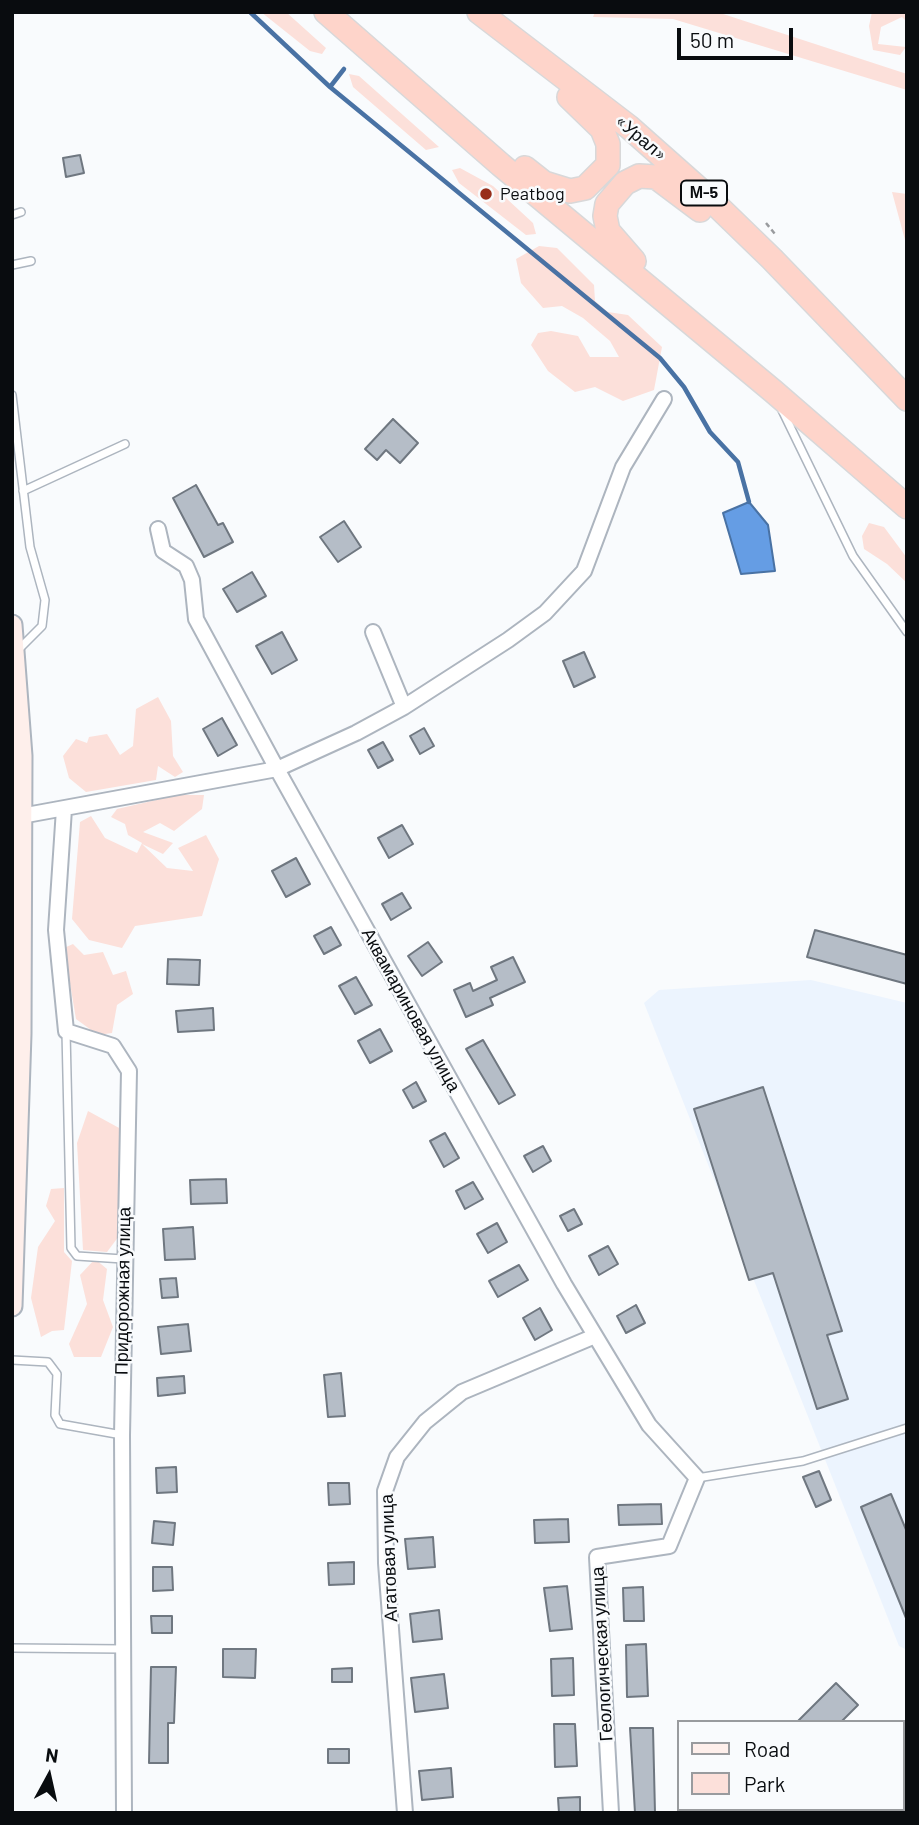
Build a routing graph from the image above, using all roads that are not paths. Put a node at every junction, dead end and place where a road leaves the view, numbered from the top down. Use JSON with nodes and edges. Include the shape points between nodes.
{"nodes":[{"id":1,"x":326,"y":12,"type":"edge"},
{"id":2,"x":479,"y":12,"type":"edge"},
{"id":3,"x":502,"y":29,"type":"junction"},
{"id":4,"x":416,"y":93,"type":"junction"},
{"id":5,"x":21,"y":212,"type":"dead end"},
{"id":6,"x":12,"y":215,"type":"edge"},
{"id":7,"x":772,"y":259,"type":"junction"},
{"id":8,"x":31,"y":261,"type":"dead end"},
{"id":9,"x":12,"y":265,"type":"edge"},
{"id":10,"x":711,"y":342,"type":"junction"},
{"id":11,"x":773,"y":391,"type":"junction"},
{"id":12,"x":12,"y":395,"type":"edge"},
{"id":13,"x":664,"y":399,"type":"dead end"},
{"id":14,"x":907,"y":399,"type":"edge"},
{"id":15,"x":125,"y":444,"type":"dead end"},
{"id":16,"x":23,"y":491,"type":"junction"},
{"id":17,"x":907,"y":507,"type":"edge"},
{"id":18,"x":158,"y":529,"type":"dead end"},
{"id":19,"x":12,"y":625,"type":"edge"},
{"id":20,"x":373,"y":632,"type":"dead end"},
{"id":21,"x":907,"y":632,"type":"edge"},
{"id":22,"x":16,"y":651,"type":"junction"},
{"id":23,"x":404,"y":707,"type":"junction"},
{"id":24,"x":277,"y":769,"type":"junction"},
{"id":25,"x":64,"y":809,"type":"junction"},
{"id":26,"x":21,"y":816,"type":"junction"},
{"id":27,"x":66,"y":1031,"type":"junction"},
{"id":28,"x":123,"y":1259,"type":"junction"},
{"id":29,"x":12,"y":1306,"type":"edge"},
{"id":30,"x":595,"y":1336,"type":"junction"},
{"id":31,"x":12,"y":1360,"type":"edge"},
{"id":32,"x":907,"y":1428,"type":"edge"},
{"id":33,"x":122,"y":1435,"type":"junction"},
{"id":34,"x":696,"y":1478,"type":"junction"},
{"id":35,"x":12,"y":1648,"type":"edge"},
{"id":36,"x":122,"y":1649,"type":"junction"},
{"id":37,"x":124,"y":1813,"type":"edge"},
{"id":38,"x":405,"y":1813,"type":"edge"},
{"id":39,"x":611,"y":1813,"type":"edge"}],
"edges":[{"from":1,"to":4,"type":"highway"},
{"from":2,"to":3,"type":"highway","name":"«Урал»","number":"М-5"},
{"from":3,"to":4,"type":"highway","via":[[525,62],[602,129],[608,165],[585,188],[570,191],[544,183],[467,122]]},
{"from":3,"to":7,"type":"highway","name":"«Урал»","number":"М-5","via":[[629,127]]},
{"from":4,"to":10,"type":"highway"},
{"from":5,"to":6,"type":"lane"},
{"from":7,"to":10,"type":"highway","via":[[656,177],[639,176],[614,194],[605,216],[608,231],[620,249],[673,295]]},
{"from":7,"to":14,"type":"highway","name":"«Урал»","number":"М-5"},
{"from":8,"to":9,"type":"lane"},
{"from":10,"to":11,"type":"highway"},
{"from":11,"to":17,"type":"highway"},
{"from":11,"to":21,"type":"lane","via":[[853,556]]},
{"from":12,"to":16,"type":"lane"},
{"from":13,"to":23,"type":"street","via":[[623,467],[584,571],[545,613]]},
{"from":15,"to":16,"type":"lane"},
{"from":16,"to":22,"type":"lane","via":[[30,547],[45,600],[42,626]]},
{"from":18,"to":24,"type":"street","name":"Аквамариновая улица","via":[[163,551],[186,566],[196,619]]},
{"from":19,"to":22,"type":"main road"},
{"from":20,"to":23,"type":"street"},
{"from":22,"to":26,"type":"main road"},
{"from":23,"to":24,"type":"street"},
{"from":24,"to":25,"type":"street"},
{"from":24,"to":30,"type":"street","name":"Аквамариновая улица"},
{"from":25,"to":26,"type":"street"},
{"from":25,"to":27,"type":"street","via":[[55,930]]},
{"from":26,"to":29,"type":"main road","via":[[21,1034]]},
{"from":27,"to":28,"type":"street","name":"Придорожная улица","via":[[113,1046],[128,1071]]},
{"from":27,"to":28,"type":"lane","via":[[71,1248],[77,1256]]},
{"from":28,"to":33,"type":"street","name":"Придорожная улица"},
{"from":30,"to":34,"type":"street","name":"Аквамариновая улица","via":[[649,1425]]},
{"from":30,"to":38,"type":"street","name":"Агатовая улица","via":[[462,1392],[425,1422],[397,1457],[385,1491],[386,1563]]},
{"from":31,"to":33,"type":"lane","via":[[48,1362],[57,1374],[55,1415],[60,1424]]},
{"from":32,"to":34,"type":"lane","via":[[803,1461]]},
{"from":33,"to":36,"type":"street","name":"Придорожная улица"},
{"from":34,"to":39,"type":"street","name":"Геологическая улица","via":[[669,1546],[597,1557]]},
{"from":35,"to":36,"type":"lane"},
{"from":36,"to":37,"type":"street","name":"Придорожная улица"}]}
